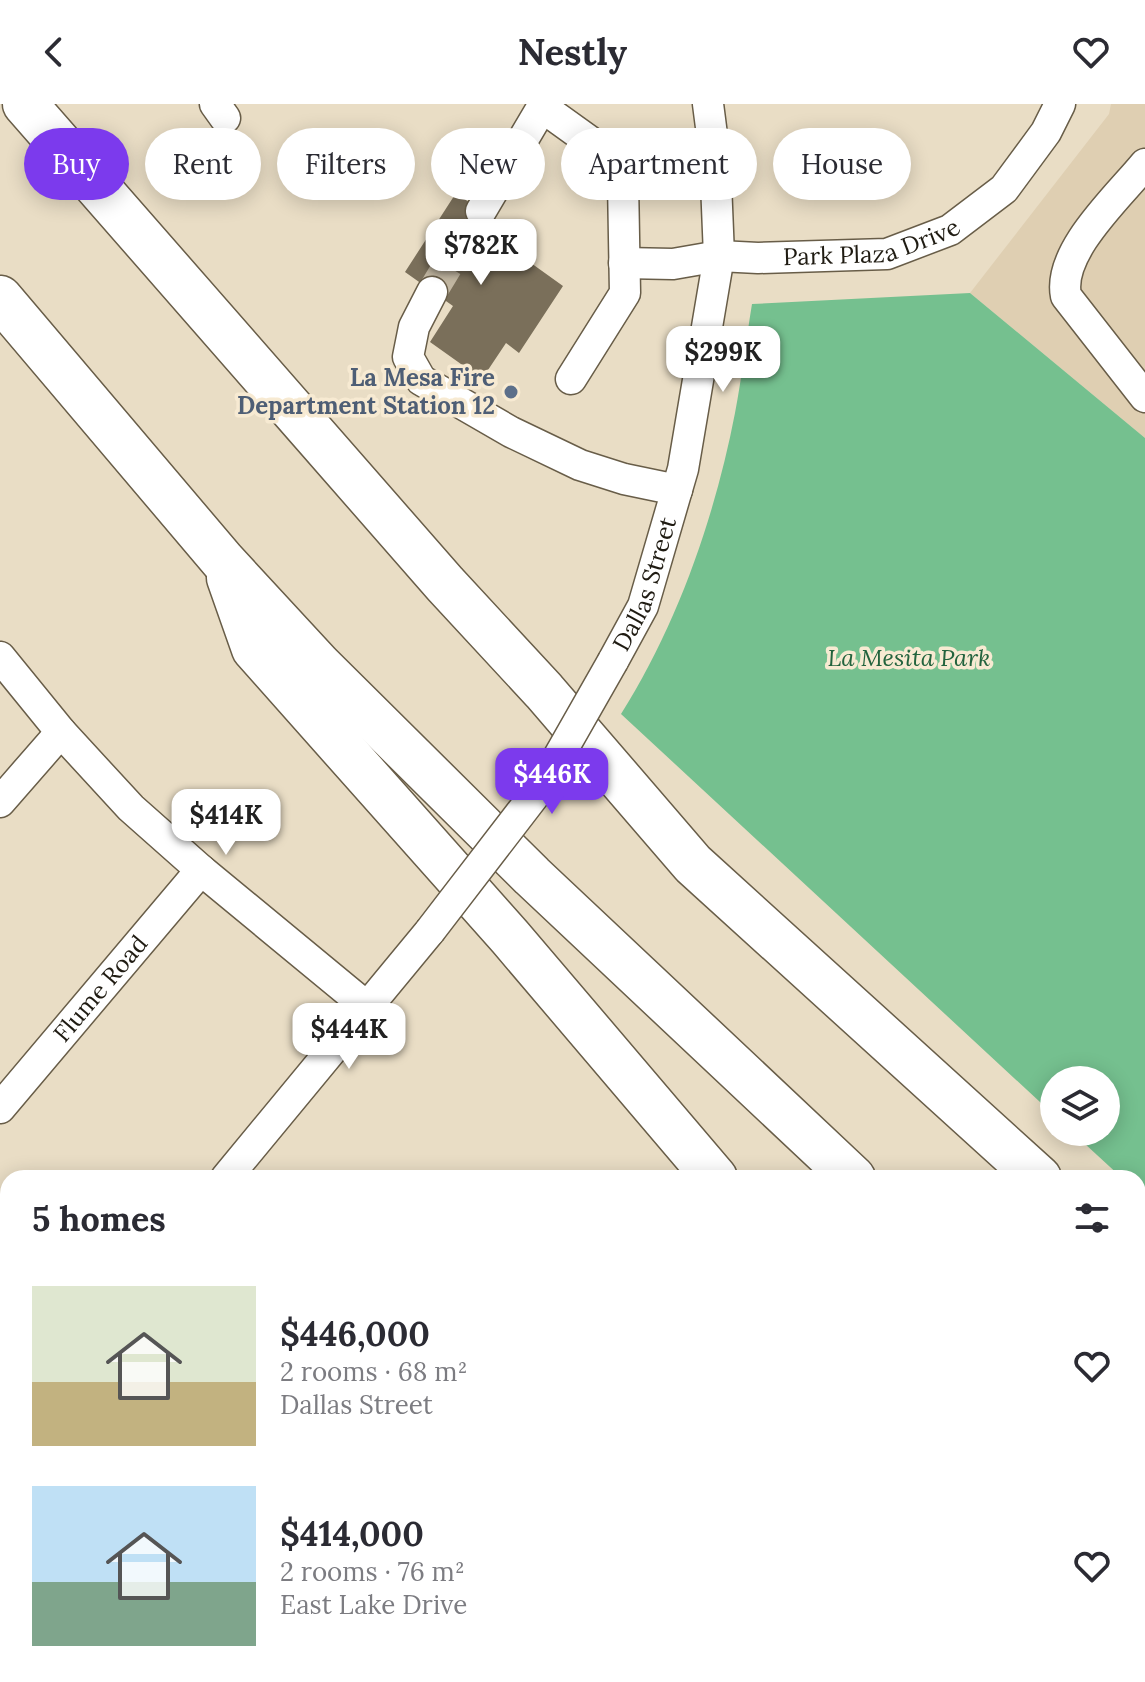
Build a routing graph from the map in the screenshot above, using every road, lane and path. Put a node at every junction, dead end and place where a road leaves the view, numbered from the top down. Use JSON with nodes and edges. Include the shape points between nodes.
{"nodes":[{"id":1,"x":25,"y":104,"type":"edge"},
{"id":2,"x":708,"y":104,"type":"edge"},
{"id":3,"x":1060,"y":104,"type":"edge"},
{"id":4,"x":543,"y":106,"type":"edge"},
{"id":5,"x":1145,"y":164,"type":"edge"},
{"id":6,"x":481,"y":211,"type":"tunnel mouth"},
{"id":7,"x":719,"y":256,"type":"junction"},
{"id":8,"x":624,"y":263,"type":"junction"},
{"id":9,"x":432,"y":292,"type":"tunnel mouth"},
{"id":10,"x":0,"y":298,"type":"edge"},
{"id":11,"x":571,"y":379,"type":"dead end"},
{"id":12,"x":1145,"y":397,"type":"edge"},
{"id":13,"x":677,"y":490,"type":"junction"},
{"id":14,"x":223,"y":561,"type":"junction"},
{"id":15,"x":0,"y":657,"type":"edge"},
{"id":16,"x":61,"y":732,"type":"junction"},
{"id":17,"x":0,"y":802,"type":"edge"},
{"id":18,"x":201,"y":870,"type":"junction"},
{"id":19,"x":367,"y":1007,"type":"junction"},
{"id":20,"x":0,"y":1108,"type":"edge"},
{"id":21,"x":233,"y":1170,"type":"edge"},
{"id":22,"x":708,"y":1170,"type":"edge"},
{"id":23,"x":844,"y":1170,"type":"edge"},
{"id":24,"x":1030,"y":1170,"type":"edge"}],
"edges":[{"from":1,"to":24,"type":"highway","via":[[693,864]]},
{"from":2,"to":7,"type":"street","name":"Dallas Street"},
{"from":3,"to":7,"type":"street","name":"Park Plaza Drive","via":[[1004,189],[950,230],[887,254]]},
{"from":4,"to":6,"type":"street"},
{"from":4,"to":8,"type":"street","via":[[592,143],[623,181]]},
{"from":5,"to":12,"type":"street","via":[[1087,233],[1067,266],[1063,284],[1066,296]]},
{"from":7,"to":8,"type":"street","name":"Park Plaza Drive","via":[[673,264]]},
{"from":7,"to":13,"type":"street","name":"Dallas Street"},
{"from":8,"to":11,"type":"street","via":[[625,293]]},
{"from":9,"to":13,"type":"street","via":[[414,327],[408,357],[421,380],[580,465]]},
{"from":10,"to":14,"type":"highway"},
{"from":13,"to":19,"type":"street","name":"Dallas Street","bridge":true,"via":[[643,606],[543,784]]},
{"from":14,"to":22,"type":"highway","via":[[254,649]]},
{"from":14,"to":23,"type":"highway","via":[[319,665],[532,876]]},
{"from":15,"to":16,"type":"street"},
{"from":16,"to":17,"type":"street"},
{"from":16,"to":18,"type":"street","via":[[131,808]]},
{"from":18,"to":19,"type":"street"},
{"from":18,"to":20,"type":"street","name":"Flume Road"},
{"from":19,"to":21,"type":"street","name":"Dallas Street"}]}
